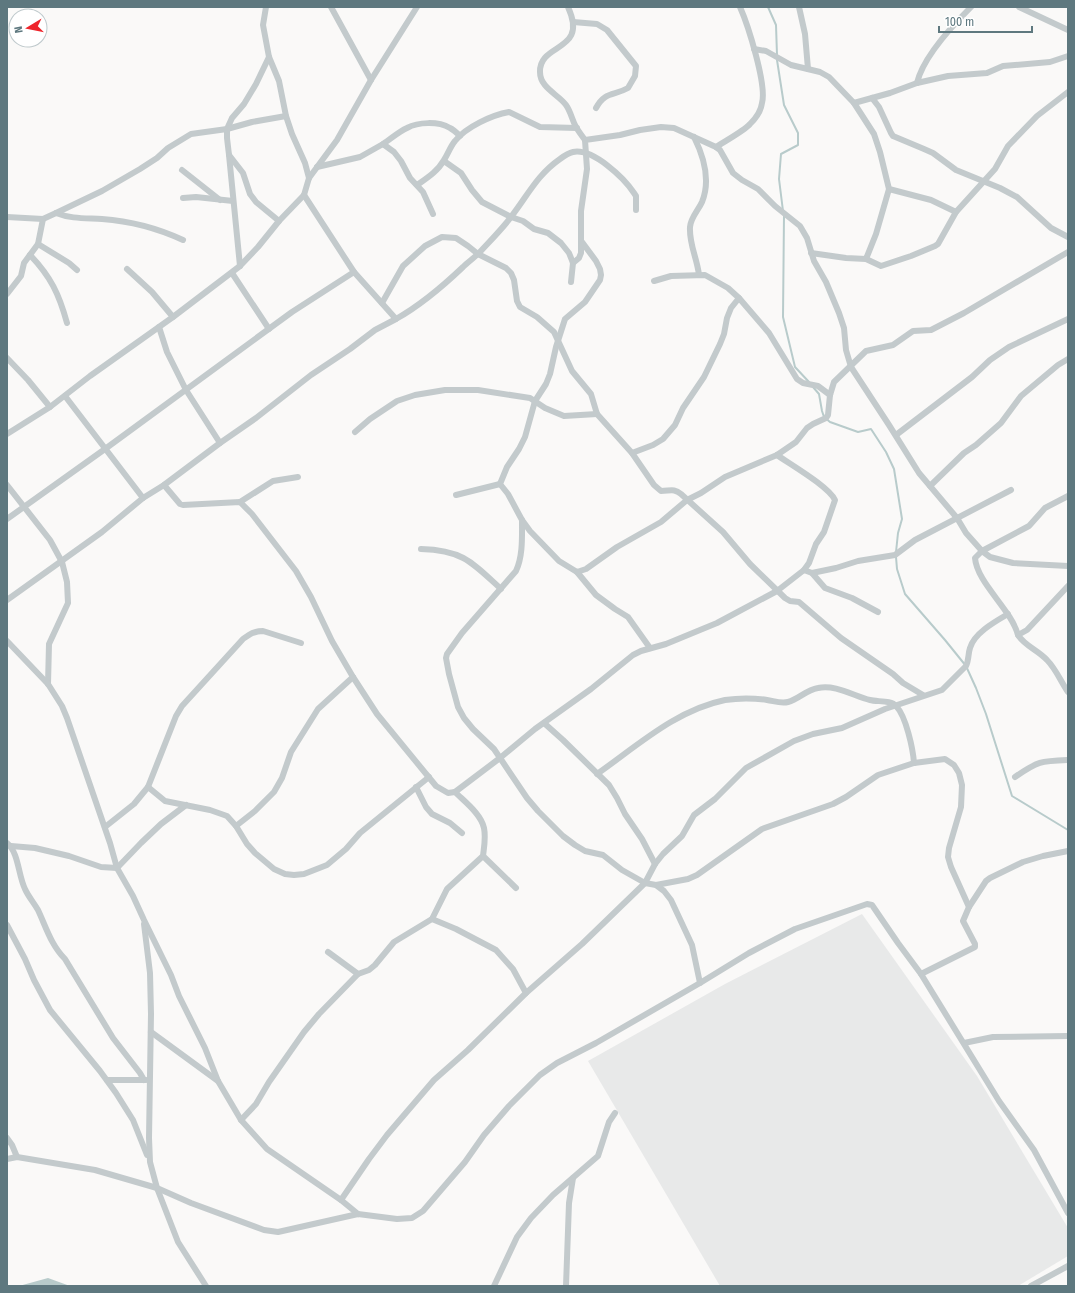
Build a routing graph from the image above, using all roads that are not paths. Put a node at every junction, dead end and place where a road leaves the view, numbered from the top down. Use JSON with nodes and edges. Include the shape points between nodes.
{"nodes":[{"id":1,"x":266,"y":7,"type":"edge"},
{"id":2,"x":331,"y":7,"type":"edge"},
{"id":3,"x":417,"y":7,"type":"edge"},
{"id":4,"x":568,"y":7,"type":"edge"},
{"id":5,"x":740,"y":7,"type":"edge"},
{"id":6,"x":799,"y":7,"type":"edge"},
{"id":7,"x":971,"y":7,"type":"edge"},
{"id":8,"x":1020,"y":7,"type":"edge"},
{"id":9,"x":573,"y":22,"type":"junction"},
{"id":10,"x":1068,"y":30,"type":"edge"},
{"id":11,"x":754,"y":50,"type":"junction"},
{"id":12,"x":1068,"y":56,"type":"edge"},
{"id":13,"x":269,"y":57,"type":"junction"},
{"id":14,"x":808,"y":68,"type":"junction"},
{"id":15,"x":371,"y":80,"type":"junction"},
{"id":16,"x":917,"y":83,"type":"junction"},
{"id":17,"x":1068,"y":92,"type":"edge"},
{"id":18,"x":872,"y":98,"type":"junction"},
{"id":19,"x":854,"y":103,"type":"junction"},
{"id":20,"x":596,"y":108,"type":"dead end"},
{"id":21,"x":286,"y":116,"type":"junction"},
{"id":22,"x":577,"y":128,"type":"junction"},
{"id":23,"x":228,"y":129,"type":"junction"},
{"id":24,"x":460,"y":136,"type":"junction"},
{"id":25,"x":694,"y":137,"type":"junction"},
{"id":26,"x":585,"y":140,"type":"junction"},
{"id":27,"x":383,"y":144,"type":"junction"},
{"id":28,"x":716,"y":147,"type":"junction"},
{"id":29,"x":587,"y":154,"type":"junction"},
{"id":30,"x":229,"y":155,"type":"junction"},
{"id":31,"x":444,"y":161,"type":"junction"},
{"id":32,"x":317,"y":167,"type":"junction"},
{"id":33,"x":182,"y":170,"type":"dead end"},
{"id":34,"x":309,"y":178,"type":"junction"},
{"id":35,"x":984,"y":182,"type":"junction"},
{"id":36,"x":416,"y":185,"type":"junction"},
{"id":37,"x":889,"y":189,"type":"junction"},
{"id":38,"x":304,"y":195,"type":"junction"},
{"id":39,"x":183,"y":198,"type":"dead end"},
{"id":40,"x":221,"y":200,"type":"junction"},
{"id":41,"x":232,"y":201,"type":"junction"},
{"id":42,"x":636,"y":210,"type":"dead end"},
{"id":43,"x":956,"y":212,"type":"junction"},
{"id":44,"x":56,"y":213,"type":"junction"},
{"id":45,"x":433,"y":214,"type":"dead end"},
{"id":46,"x":7,"y":217,"type":"edge"},
{"id":47,"x":511,"y":217,"type":"junction"},
{"id":48,"x":43,"y":219,"type":"junction"},
{"id":49,"x":279,"y":222,"type":"junction"},
{"id":50,"x":1068,"y":237,"type":"edge"},
{"id":51,"x":183,"y":240,"type":"dead end"},
{"id":52,"x":582,"y":242,"type":"junction"},
{"id":53,"x":38,"y":244,"type":"junction"},
{"id":54,"x":1068,"y":252,"type":"edge"},
{"id":55,"x":811,"y":253,"type":"junction"},
{"id":56,"x":478,"y":254,"type":"junction"},
{"id":57,"x":30,"y":255,"type":"junction"},
{"id":58,"x":866,"y":259,"type":"junction"},
{"id":59,"x":573,"y":263,"type":"junction"},
{"id":60,"x":240,"y":266,"type":"junction"},
{"id":61,"x":127,"y":269,"type":"dead end"},
{"id":62,"x":77,"y":270,"type":"dead end"},
{"id":63,"x":354,"y":272,"type":"junction"},
{"id":64,"x":232,"y":273,"type":"junction"},
{"id":65,"x":699,"y":275,"type":"junction"},
{"id":66,"x":654,"y":281,"type":"dead end"},
{"id":67,"x":571,"y":282,"type":"dead end"},
{"id":68,"x":7,"y":294,"type":"edge"},
{"id":69,"x":739,"y":298,"type":"junction"},
{"id":70,"x":382,"y":303,"type":"junction"},
{"id":71,"x":173,"y":317,"type":"junction"},
{"id":72,"x":396,"y":319,"type":"junction"},
{"id":73,"x":1068,"y":319,"type":"edge"},
{"id":74,"x":67,"y":323,"type":"dead end"},
{"id":75,"x":159,"y":328,"type":"junction"},
{"id":76,"x":269,"y":329,"type":"junction"},
{"id":77,"x":558,"y":343,"type":"junction"},
{"id":78,"x":7,"y":358,"type":"edge"},
{"id":79,"x":1068,"y":359,"type":"edge"},
{"id":80,"x":851,"y":367,"type":"junction"},
{"id":81,"x":186,"y":390,"type":"junction"},
{"id":82,"x":830,"y":395,"type":"junction"},
{"id":83,"x":66,"y":396,"type":"junction"},
{"id":84,"x":535,"y":401,"type":"junction"},
{"id":85,"x":50,"y":408,"type":"junction"},
{"id":86,"x":597,"y":414,"type":"junction"},
{"id":87,"x":355,"y":432,"type":"dead end"},
{"id":88,"x":7,"y":434,"type":"edge"},
{"id":89,"x":896,"y":436,"type":"junction"},
{"id":90,"x":220,"y":443,"type":"junction"},
{"id":91,"x":105,"y":449,"type":"junction"},
{"id":92,"x":632,"y":453,"type":"junction"},
{"id":93,"x":777,"y":455,"type":"junction"},
{"id":94,"x":298,"y":477,"type":"dead end"},
{"id":95,"x":164,"y":484,"type":"junction"},
{"id":96,"x":500,"y":484,"type":"junction"},
{"id":97,"x":7,"y":485,"type":"edge"},
{"id":98,"x":930,"y":486,"type":"junction"},
{"id":99,"x":1010,"y":490,"type":"dead end"},
{"id":100,"x":456,"y":495,"type":"dead end"},
{"id":101,"x":1068,"y":496,"type":"edge"},
{"id":102,"x":143,"y":498,"type":"junction"},
{"id":103,"x":687,"y":500,"type":"junction"},
{"id":104,"x":240,"y":502,"type":"junction"},
{"id":105,"x":24,"y":506,"type":"junction"},
{"id":106,"x":957,"y":518,"type":"junction"},
{"id":107,"x":7,"y":519,"type":"edge"},
{"id":108,"x":522,"y":520,"type":"junction"},
{"id":109,"x":421,"y":549,"type":"dead end"},
{"id":110,"x":982,"y":551,"type":"junction"},
{"id":111,"x":62,"y":562,"type":"junction"},
{"id":112,"x":1068,"y":566,"type":"edge"},
{"id":113,"x":804,"y":570,"type":"junction"},
{"id":114,"x":578,"y":572,"type":"junction"},
{"id":115,"x":812,"y":573,"type":"junction"},
{"id":116,"x":1068,"y":586,"type":"edge"},
{"id":117,"x":501,"y":589,"type":"junction"},
{"id":118,"x":777,"y":591,"type":"junction"},
{"id":119,"x":7,"y":600,"type":"edge"},
{"id":120,"x":878,"y":612,"type":"dead end"},
{"id":121,"x":1008,"y":614,"type":"junction"},
{"id":122,"x":1018,"y":635,"type":"junction"},
{"id":123,"x":7,"y":641,"type":"edge"},
{"id":124,"x":301,"y":643,"type":"dead end"},
{"id":125,"x":650,"y":648,"type":"junction"},
{"id":126,"x":353,"y":678,"type":"junction"},
{"id":127,"x":48,"y":684,"type":"junction"},
{"id":128,"x":1068,"y":692,"type":"edge"},
{"id":129,"x":923,"y":695,"type":"junction"},
{"id":130,"x":896,"y":706,"type":"junction"},
{"id":131,"x":544,"y":724,"type":"junction"},
{"id":132,"x":500,"y":758,"type":"junction"},
{"id":133,"x":1068,"y":760,"type":"edge"},
{"id":134,"x":914,"y":763,"type":"junction"},
{"id":135,"x":598,"y":774,"type":"junction"},
{"id":136,"x":429,"y":776,"type":"junction"},
{"id":137,"x":1015,"y":777,"type":"dead end"},
{"id":138,"x":148,"y":787,"type":"junction"},
{"id":139,"x":416,"y":787,"type":"junction"},
{"id":140,"x":455,"y":792,"type":"junction"},
{"id":141,"x":186,"y":805,"type":"junction"},
{"id":142,"x":236,"y":826,"type":"junction"},
{"id":143,"x":105,"y":827,"type":"junction"},
{"id":144,"x":462,"y":833,"type":"dead end"},
{"id":145,"x":9,"y":844,"type":"edge"},
{"id":146,"x":1068,"y":851,"type":"edge"},
{"id":147,"x":483,"y":856,"type":"junction"},
{"id":148,"x":655,"y":864,"type":"junction"},
{"id":149,"x":117,"y":868,"type":"junction"},
{"id":150,"x":645,"y":882,"type":"junction"},
{"id":151,"x":656,"y":885,"type":"junction"},
{"id":152,"x":516,"y":888,"type":"dead end"},
{"id":153,"x":969,"y":907,"type":"junction"},
{"id":154,"x":432,"y":919,"type":"junction"},
{"id":155,"x":144,"y":920,"type":"junction"},
{"id":156,"x":7,"y":926,"type":"edge"},
{"id":157,"x":328,"y":952,"type":"dead end"},
{"id":158,"x":358,"y":974,"type":"junction"},
{"id":159,"x":921,"y":974,"type":"junction"},
{"id":160,"x":700,"y":983,"type":"junction"},
{"id":161,"x":526,"y":993,"type":"junction"},
{"id":162,"x":151,"y":1032,"type":"junction"},
{"id":163,"x":1068,"y":1036,"type":"edge"},
{"id":164,"x":964,"y":1043,"type":"junction"},
{"id":165,"x":107,"y":1080,"type":"junction"},
{"id":166,"x":147,"y":1080,"type":"junction"},
{"id":167,"x":218,"y":1082,"type":"junction"},
{"id":168,"x":615,"y":1113,"type":"dead end"},
{"id":169,"x":241,"y":1120,"type":"junction"},
{"id":170,"x":7,"y":1138,"type":"edge"},
{"id":171,"x":17,"y":1157,"type":"junction"},
{"id":172,"x":7,"y":1159,"type":"edge"},
{"id":173,"x":150,"y":1162,"type":"junction"},
{"id":174,"x":573,"y":1178,"type":"junction"},
{"id":175,"x":157,"y":1188,"type":"junction"},
{"id":176,"x":341,"y":1200,"type":"junction"},
{"id":177,"x":1068,"y":1213,"type":"edge"},
{"id":178,"x":358,"y":1214,"type":"junction"},
{"id":179,"x":1068,"y":1266,"type":"edge"},
{"id":180,"x":206,"y":1286,"type":"edge"},
{"id":181,"x":494,"y":1286,"type":"edge"},
{"id":182,"x":566,"y":1286,"type":"edge"},
{"id":183,"x":1031,"y":1286,"type":"edge"}],
"edges":[{"from":1,"to":13,"type":"street","via":[[263,25]]},
{"from":2,"to":15,"type":"street"},
{"from":3,"to":15,"type":"street"},
{"from":4,"to":9,"type":"street"},
{"from":5,"to":11,"type":"street"},
{"from":6,"to":14,"type":"street"},
{"from":7,"to":16,"type":"street","via":[[935,48],[919,73]]},
{"from":8,"to":10,"type":"street"},
{"from":9,"to":20,"type":"street","via":[[597,24],[607,30],[636,66],[635,76],[628,88],[608,94]]},
{"from":9,"to":22,"type":"street","via":[[573,32],[569,40],[544,59],[540,66],[540,74],[547,87],[566,104]]},
{"from":11,"to":14,"type":"street","via":[[766,51],[791,65]]},
{"from":11,"to":28,"type":"street","via":[[763,88],[762,103],[749,126]]},
{"from":12,"to":16,"type":"street","via":[[1056,61],[1012,65],[986,73],[948,76]]},
{"from":13,"to":21,"type":"street","via":[[279,81]]},
{"from":13,"to":23,"type":"street","via":[[256,84],[232,118]]},
{"from":14,"to":19,"type":"street","via":[[829,77]]},
{"from":15,"to":32,"type":"street"},
{"from":16,"to":18,"type":"street"},
{"from":17,"to":35,"type":"street","via":[[1037,116],[1008,146]]},
{"from":18,"to":19,"type":"street"},
{"from":18,"to":35,"type":"street","via":[[893,136],[933,153],[956,170]]},
{"from":19,"to":37,"type":"street","via":[[874,134]]},
{"from":21,"to":23,"type":"street"},
{"from":21,"to":34,"type":"street"},
{"from":22,"to":24,"type":"street","via":[[540,127],[509,112],[479,123]]},
{"from":22,"to":26,"type":"street"},
{"from":23,"to":30,"type":"street"},
{"from":23,"to":44,"type":"street","via":[[191,134],[140,169]]},
{"from":24,"to":27,"type":"street","via":[[447,126],[423,124],[407,127]]},
{"from":24,"to":31,"type":"street"},
{"from":25,"to":26,"type":"street","via":[[674,128],[661,127]]},
{"from":25,"to":28,"type":"street"},
{"from":25,"to":65,"type":"street","via":[[706,173],[706,189],[690,225],[691,244]]},
{"from":26,"to":29,"type":"street"},
{"from":27,"to":32,"type":"street","via":[[360,157]]},
{"from":27,"to":36,"type":"street","via":[[394,152]]},
{"from":28,"to":55,"type":"street","via":[[732,173],[758,189],[800,226]]},
{"from":29,"to":42,"type":"street","via":[[607,165],[632,189],[636,196]]},
{"from":29,"to":47,"type":"street","via":[[574,152],[552,165],[542,174]]},
{"from":29,"to":52,"type":"street","via":[[586,178],[581,201]]},
{"from":30,"to":41,"type":"street"},
{"from":30,"to":49,"type":"street","via":[[243,173],[250,194]]},
{"from":31,"to":36,"type":"street","via":[[437,170]]},
{"from":31,"to":47,"type":"street","via":[[461,173],[482,202]]},
{"from":32,"to":34,"type":"street"},
{"from":33,"to":40,"type":"street"},
{"from":34,"to":38,"type":"street"},
{"from":35,"to":43,"type":"street"},
{"from":35,"to":50,"type":"street","via":[[1017,197],[1052,228]]},
{"from":36,"to":45,"type":"street"},
{"from":37,"to":43,"type":"street","via":[[932,200]]},
{"from":37,"to":58,"type":"street"},
{"from":38,"to":49,"type":"street"},
{"from":38,"to":63,"type":"street"},
{"from":39,"to":40,"type":"street"},
{"from":40,"to":41,"type":"street"},
{"from":41,"to":60,"type":"street"},
{"from":43,"to":58,"type":"street","via":[[945,234],[935,246],[881,266]]},
{"from":44,"to":48,"type":"street"},
{"from":44,"to":51,"type":"street","via":[[71,218],[109,220],[152,227]]},
{"from":46,"to":48,"type":"street"},
{"from":47,"to":56,"type":"street"},
{"from":47,"to":59,"type":"street","via":[[555,238],[566,248]]},
{"from":48,"to":53,"type":"street"},
{"from":49,"to":60,"type":"street"},
{"from":52,"to":59,"type":"street","via":[[581,254]]},
{"from":52,"to":77,"type":"street","via":[[596,261],[601,275],[585,302],[565,319]]},
{"from":53,"to":57,"type":"street"},
{"from":53,"to":62,"type":"street"},
{"from":54,"to":80,"type":"street","via":[[931,330],[913,331],[893,345],[866,351]]},
{"from":55,"to":58,"type":"street"},
{"from":55,"to":80,"type":"street","via":[[839,313]]},
{"from":56,"to":70,"type":"street","via":[[456,238],[442,237],[434,241],[417,252],[403,266]]},
{"from":56,"to":72,"type":"street","via":[[430,297]]},
{"from":56,"to":77,"type":"street","via":[[511,273],[520,307],[549,327]]},
{"from":57,"to":68,"type":"street","via":[[24,263],[21,276]]},
{"from":57,"to":74,"type":"street","via":[[44,269],[52,282]]},
{"from":59,"to":67,"type":"street"},
{"from":60,"to":64,"type":"street"},
{"from":61,"to":71,"type":"street","via":[[152,292]]},
{"from":63,"to":70,"type":"street"},
{"from":63,"to":76,"type":"street"},
{"from":64,"to":71,"type":"street"},
{"from":64,"to":76,"type":"street"},
{"from":65,"to":66,"type":"street","via":[[671,276]]},
{"from":65,"to":69,"type":"street","via":[[707,275]]},
{"from":69,"to":82,"type":"street","via":[[768,333],[797,379],[818,386]]},
{"from":69,"to":92,"type":"street","via":[[731,308],[724,334],[704,377],[675,425],[663,438]]},
{"from":70,"to":72,"type":"street"},
{"from":71,"to":75,"type":"street"},
{"from":72,"to":90,"type":"street","via":[[365,337],[311,375]]},
{"from":73,"to":89,"type":"street","via":[[1003,351]]},
{"from":75,"to":81,"type":"street","via":[[167,352]]},
{"from":75,"to":83,"type":"street"},
{"from":76,"to":81,"type":"street"},
{"from":77,"to":84,"type":"street","via":[[550,374]]},
{"from":77,"to":86,"type":"street","via":[[572,370],[591,394]]},
{"from":78,"to":85,"type":"street"},
{"from":79,"to":98,"type":"street","via":[[1021,396],[1001,423],[964,453]]},
{"from":80,"to":82,"type":"street","via":[[834,382]]},
{"from":80,"to":89,"type":"street"},
{"from":81,"to":90,"type":"street"},
{"from":81,"to":91,"type":"street"},
{"from":82,"to":93,"type":"street","via":[[826,418],[807,428],[796,442]]},
{"from":83,"to":85,"type":"street"},
{"from":83,"to":91,"type":"street"},
{"from":84,"to":86,"type":"street","via":[[544,408],[564,416]]},
{"from":84,"to":87,"type":"street","via":[[495,392],[460,389],[415,395],[397,401]]},
{"from":84,"to":96,"type":"street","via":[[525,437]]},
{"from":85,"to":88,"type":"street"},
{"from":86,"to":92,"type":"street"},
{"from":89,"to":98,"type":"street"},
{"from":90,"to":95,"type":"street"},
{"from":91,"to":102,"type":"street"},
{"from":91,"to":105,"type":"street"},
{"from":92,"to":103,"type":"street","via":[[654,486],[661,490],[676,490]]},
{"from":93,"to":103,"type":"street","via":[[729,474]]},
{"from":93,"to":113,"type":"street","via":[[818,483],[836,500],[824,532]]},
{"from":94,"to":104,"type":"street","via":[[273,481]]},
{"from":95,"to":102,"type":"street"},
{"from":95,"to":104,"type":"street","via":[[180,504],[184,505]]},
{"from":96,"to":100,"type":"street"},
{"from":96,"to":108,"type":"street"},
{"from":97,"to":105,"type":"street"},
{"from":98,"to":106,"type":"street"},
{"from":99,"to":106,"type":"street"},
{"from":101,"to":110,"type":"street","via":[[1045,508],[1029,526]]},
{"from":102,"to":111,"type":"street"},
{"from":103,"to":114,"type":"street","via":[[661,522]]},
{"from":103,"to":118,"type":"street","via":[[723,532]]},
{"from":104,"to":126,"type":"street","via":[[296,570]]},
{"from":105,"to":107,"type":"street"},
{"from":105,"to":111,"type":"street","via":[[50,540]]},
{"from":106,"to":110,"type":"street"},
{"from":106,"to":115,"type":"street","via":[[911,542],[895,554]]},
{"from":108,"to":114,"type":"street","via":[[559,561]]},
{"from":108,"to":117,"type":"street","via":[[518,566]]},
{"from":109,"to":117,"type":"street","via":[[448,551],[460,555],[477,566]]},
{"from":110,"to":112,"type":"street","via":[[1014,563]]},
{"from":110,"to":121,"type":"street","via":[[975,558],[978,568]]},
{"from":111,"to":119,"type":"street"},
{"from":111,"to":127,"type":"street","via":[[67,582],[68,603],[49,644]]},
{"from":113,"to":115,"type":"street"},
{"from":113,"to":118,"type":"street"},
{"from":114,"to":125,"type":"street","via":[[596,594],[628,618]]},
{"from":115,"to":120,"type":"street","via":[[825,588],[852,598]]},
{"from":116,"to":122,"type":"street","via":[[1027,630]]},
{"from":117,"to":132,"type":"street","via":[[462,633],[446,658],[458,707],[473,729]]},
{"from":118,"to":125,"type":"street","via":[[716,623]]},
{"from":118,"to":129,"type":"street","via":[[790,601],[799,602],[841,638]]},
{"from":121,"to":122,"type":"street"},
{"from":121,"to":129,"type":"street","via":[[993,622],[972,642],[966,666],[945,688]]},
{"from":122,"to":128,"type":"street","via":[[1048,661]]},
{"from":123,"to":127,"type":"street"},
{"from":124,"to":138,"type":"street","via":[[263,631],[251,633],[243,639],[182,706]]},
{"from":125,"to":131,"type":"street","via":[[633,655]]},
{"from":126,"to":136,"type":"street","via":[[377,714]]},
{"from":126,"to":142,"type":"street","via":[[318,709],[291,752],[274,792]]},
{"from":127,"to":143,"type":"street","via":[[67,718]]},
{"from":129,"to":130,"type":"street"},
{"from":130,"to":134,"type":"street","via":[[909,735]]},
{"from":130,"to":135,"type":"street","via":[[824,687],[786,702],[725,700],[692,711],[661,727]]},
{"from":130,"to":148,"type":"street","via":[[842,728],[794,741],[746,768],[715,799],[694,815],[682,836]]},
{"from":131,"to":132,"type":"street"},
{"from":131,"to":135,"type":"street"},
{"from":132,"to":140,"type":"street"},
{"from":132,"to":150,"type":"street","via":[[527,798],[563,836],[585,851],[603,855],[622,870]]},
{"from":133,"to":137,"type":"street","via":[[1042,761]]},
{"from":134,"to":151,"type":"street","via":[[875,777],[833,804],[762,829],[697,875]]},
{"from":134,"to":153,"type":"street","via":[[945,759],[954,764],[959,773],[962,785],[961,807],[948,857]]},
{"from":135,"to":148,"type":"street","via":[[609,785]]},
{"from":136,"to":139,"type":"street"},
{"from":136,"to":140,"type":"street","via":[[443,792]]},
{"from":138,"to":141,"type":"street","via":[[165,801]]},
{"from":138,"to":143,"type":"street","via":[[134,804]]},
{"from":139,"to":142,"type":"street","via":[[360,833],[327,865],[304,874],[285,874],[274,869],[247,844]]},
{"from":139,"to":144,"type":"street","via":[[432,814],[450,823]]},
{"from":140,"to":147,"type":"street","via":[[480,818],[484,827]]},
{"from":141,"to":142,"type":"street","via":[[220,812]]},
{"from":141,"to":149,"type":"street","via":[[141,842]]},
{"from":143,"to":149,"type":"street"},
{"from":145,"to":149,"type":"street","via":[[69,856],[101,867]]},
{"from":145,"to":166,"type":"street","via":[[24,888],[37,908],[56,948],[113,1038]]},
{"from":146,"to":153,"type":"street","via":[[1023,862],[990,878]]},
{"from":147,"to":152,"type":"street"},
{"from":147,"to":154,"type":"street","via":[[447,889]]},
{"from":148,"to":150,"type":"street"},
{"from":149,"to":155,"type":"street"},
{"from":150,"to":151,"type":"street"},
{"from":150,"to":161,"type":"street","via":[[582,944]]},
{"from":151,"to":160,"type":"street","via":[[671,900],[692,945]]},
{"from":153,"to":159,"type":"street","via":[[963,921],[976,944],[975,947]]},
{"from":154,"to":158,"type":"street","via":[[394,942],[375,966]]},
{"from":154,"to":161,"type":"street","via":[[496,950],[513,969]]},
{"from":155,"to":162,"type":"street","via":[[150,973]]},
{"from":155,"to":167,"type":"street","via":[[205,1048]]},
{"from":156,"to":165,"type":"street","via":[[50,1010]]},
{"from":157,"to":158,"type":"street"},
{"from":158,"to":169,"type":"street","via":[[304,1032],[256,1104]]},
{"from":159,"to":160,"type":"street","via":[[872,905],[867,904],[795,929],[748,953]]},
{"from":159,"to":164,"type":"street"},
{"from":160,"to":178,"type":"street","via":[[540,1075],[497,1119],[465,1162],[423,1211],[412,1218],[397,1219]]},
{"from":161,"to":176,"type":"street","via":[[416,1100],[369,1158]]},
{"from":162,"to":166,"type":"street"},
{"from":162,"to":167,"type":"street"},
{"from":163,"to":164,"type":"street","via":[[993,1038]]},
{"from":164,"to":177,"type":"street","via":[[999,1101],[1034,1150]]},
{"from":165,"to":166,"type":"street"},
{"from":165,"to":173,"type":"street","via":[[133,1120]]},
{"from":166,"to":173,"type":"street"},
{"from":167,"to":169,"type":"street"},
{"from":168,"to":174,"type":"street","via":[[607,1127],[598,1156]]},
{"from":169,"to":176,"type":"street","via":[[267,1149]]},
{"from":170,"to":171,"type":"street"},
{"from":171,"to":172,"type":"street"},
{"from":171,"to":175,"type":"street","via":[[95,1170]]},
{"from":173,"to":175,"type":"street"},
{"from":174,"to":181,"type":"street","via":[[531,1218],[517,1237]]},
{"from":174,"to":182,"type":"street"},
{"from":175,"to":178,"type":"street","via":[[264,1230],[278,1232]]},
{"from":175,"to":180,"type":"street","via":[[178,1242]]},
{"from":176,"to":178,"type":"street"},
{"from":179,"to":183,"type":"street"}]}
